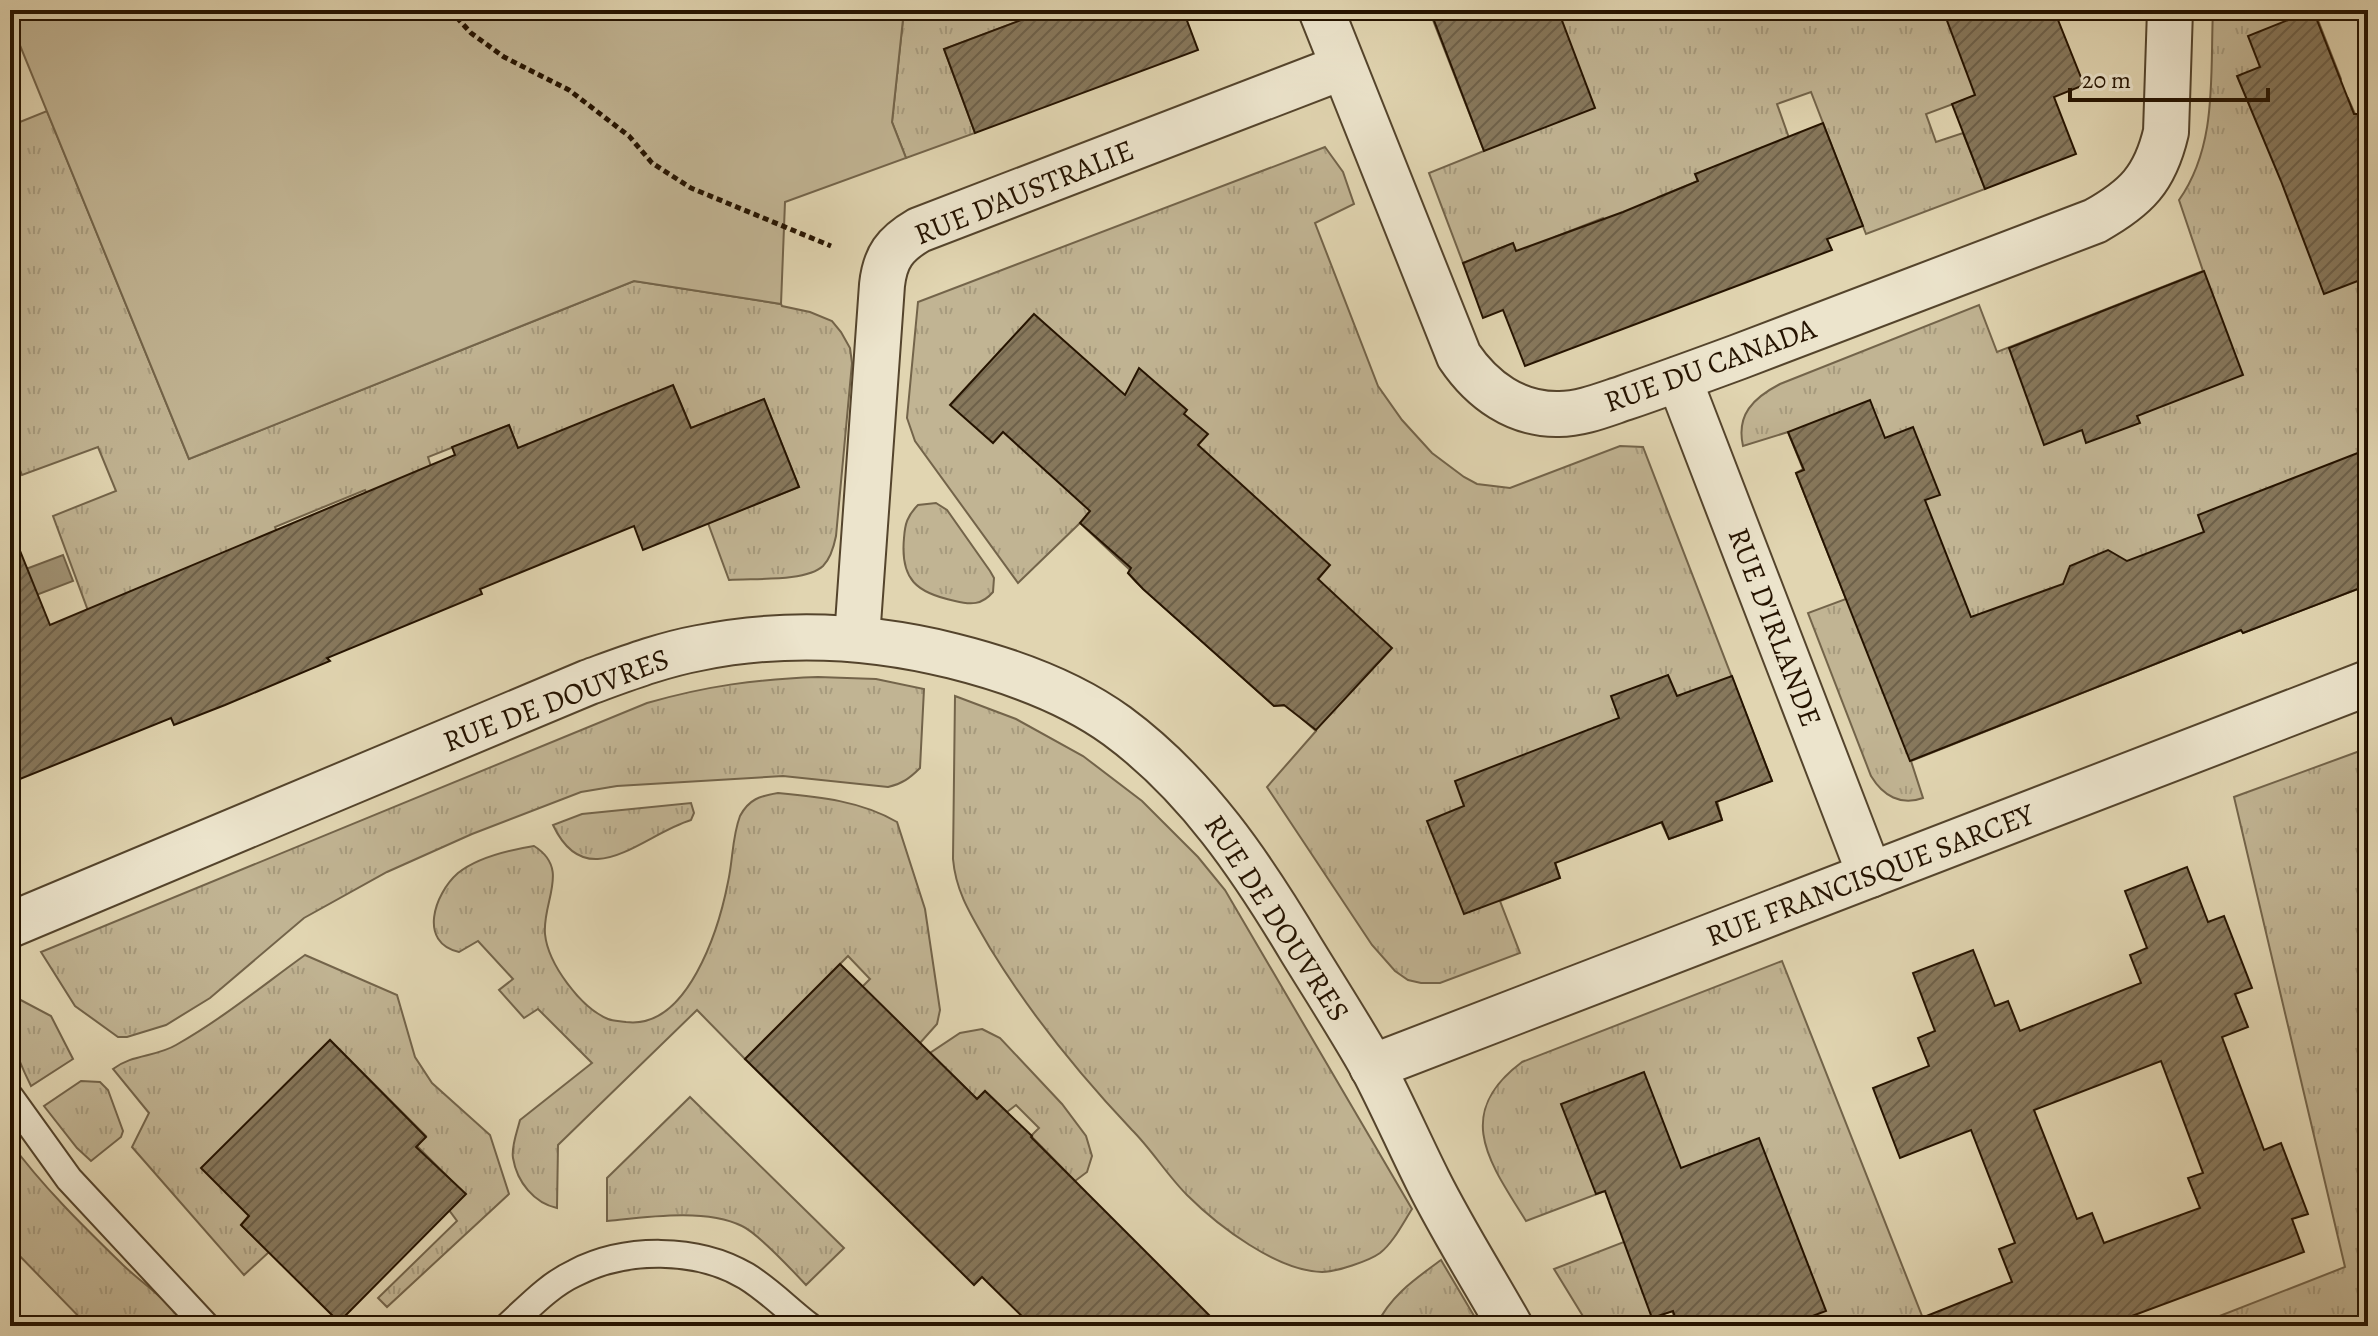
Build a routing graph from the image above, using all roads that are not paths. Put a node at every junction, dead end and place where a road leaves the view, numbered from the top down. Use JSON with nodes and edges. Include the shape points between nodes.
{"nodes":[{"id":1,"x":1321,"y":10,"type":"edge"},
{"id":2,"x":2170,"y":10,"type":"edge"},
{"id":3,"x":1343,"y":67,"type":"junction"},
{"id":4,"x":1679,"y":379,"type":"junction"},
{"id":5,"x":857,"y":638,"type":"junction"},
{"id":6,"x":2368,"y":683,"type":"edge"},
{"id":7,"x":1870,"y":875,"type":"junction"},
{"id":8,"x":10,"y":925,"type":"edge"},
{"id":9,"x":1372,"y":1067,"type":"junction"},
{"id":10,"x":10,"y":1097,"type":"edge"},
{"id":11,"x":206,"y":1326,"type":"edge"},
{"id":12,"x":508,"y":1326,"type":"edge"},
{"id":13,"x":809,"y":1326,"type":"edge"},
{"id":14,"x":1510,"y":1326,"type":"edge"}],
"edges":[{"from":1,"to":3,"type":"street","name":"RUE DU CANADA"},
{"from":2,"to":4,"type":"street","name":"RUE DU CANADA","via":[[2162,148],[2146,182],[2117,208],[2095,221]]},
{"from":3,"to":4,"type":"street","name":"RUE DU CANADA","via":[[1450,338],[1471,373],[1491,392],[1531,411],[1559,414]]},
{"from":3,"to":5,"type":"street","name":"RUE D'AUSTRALIE","via":[[919,230],[892,250],[884,267]]},
{"from":4,"to":7,"type":"street","name":"RUE D'IRLANDE"},
{"from":5,"to":8,"type":"street","name":"RUE DE DOUVRES","via":[[768,638],[651,660]]},
{"from":5,"to":9,"type":"street","name":"RUE DE DOUVRES","via":[[1009,672],[1079,703],[1148,751],[1230,839]]},
{"from":6,"to":7,"type":"street","name":"RUE FRANCISQUE SARCEY"},
{"from":7,"to":9,"type":"street","name":"RUE FRANCISQUE SARCEY"},
{"from":9,"to":14,"type":"street","name":"RUE DE DOUVRES","via":[[1429,1184]]},
{"from":10,"to":11,"type":"lane","via":[[69,1179]]},
{"from":12,"to":13,"type":"lane","via":[[575,1272],[616,1258],[646,1255],[723,1265],[747,1277]]}]}
